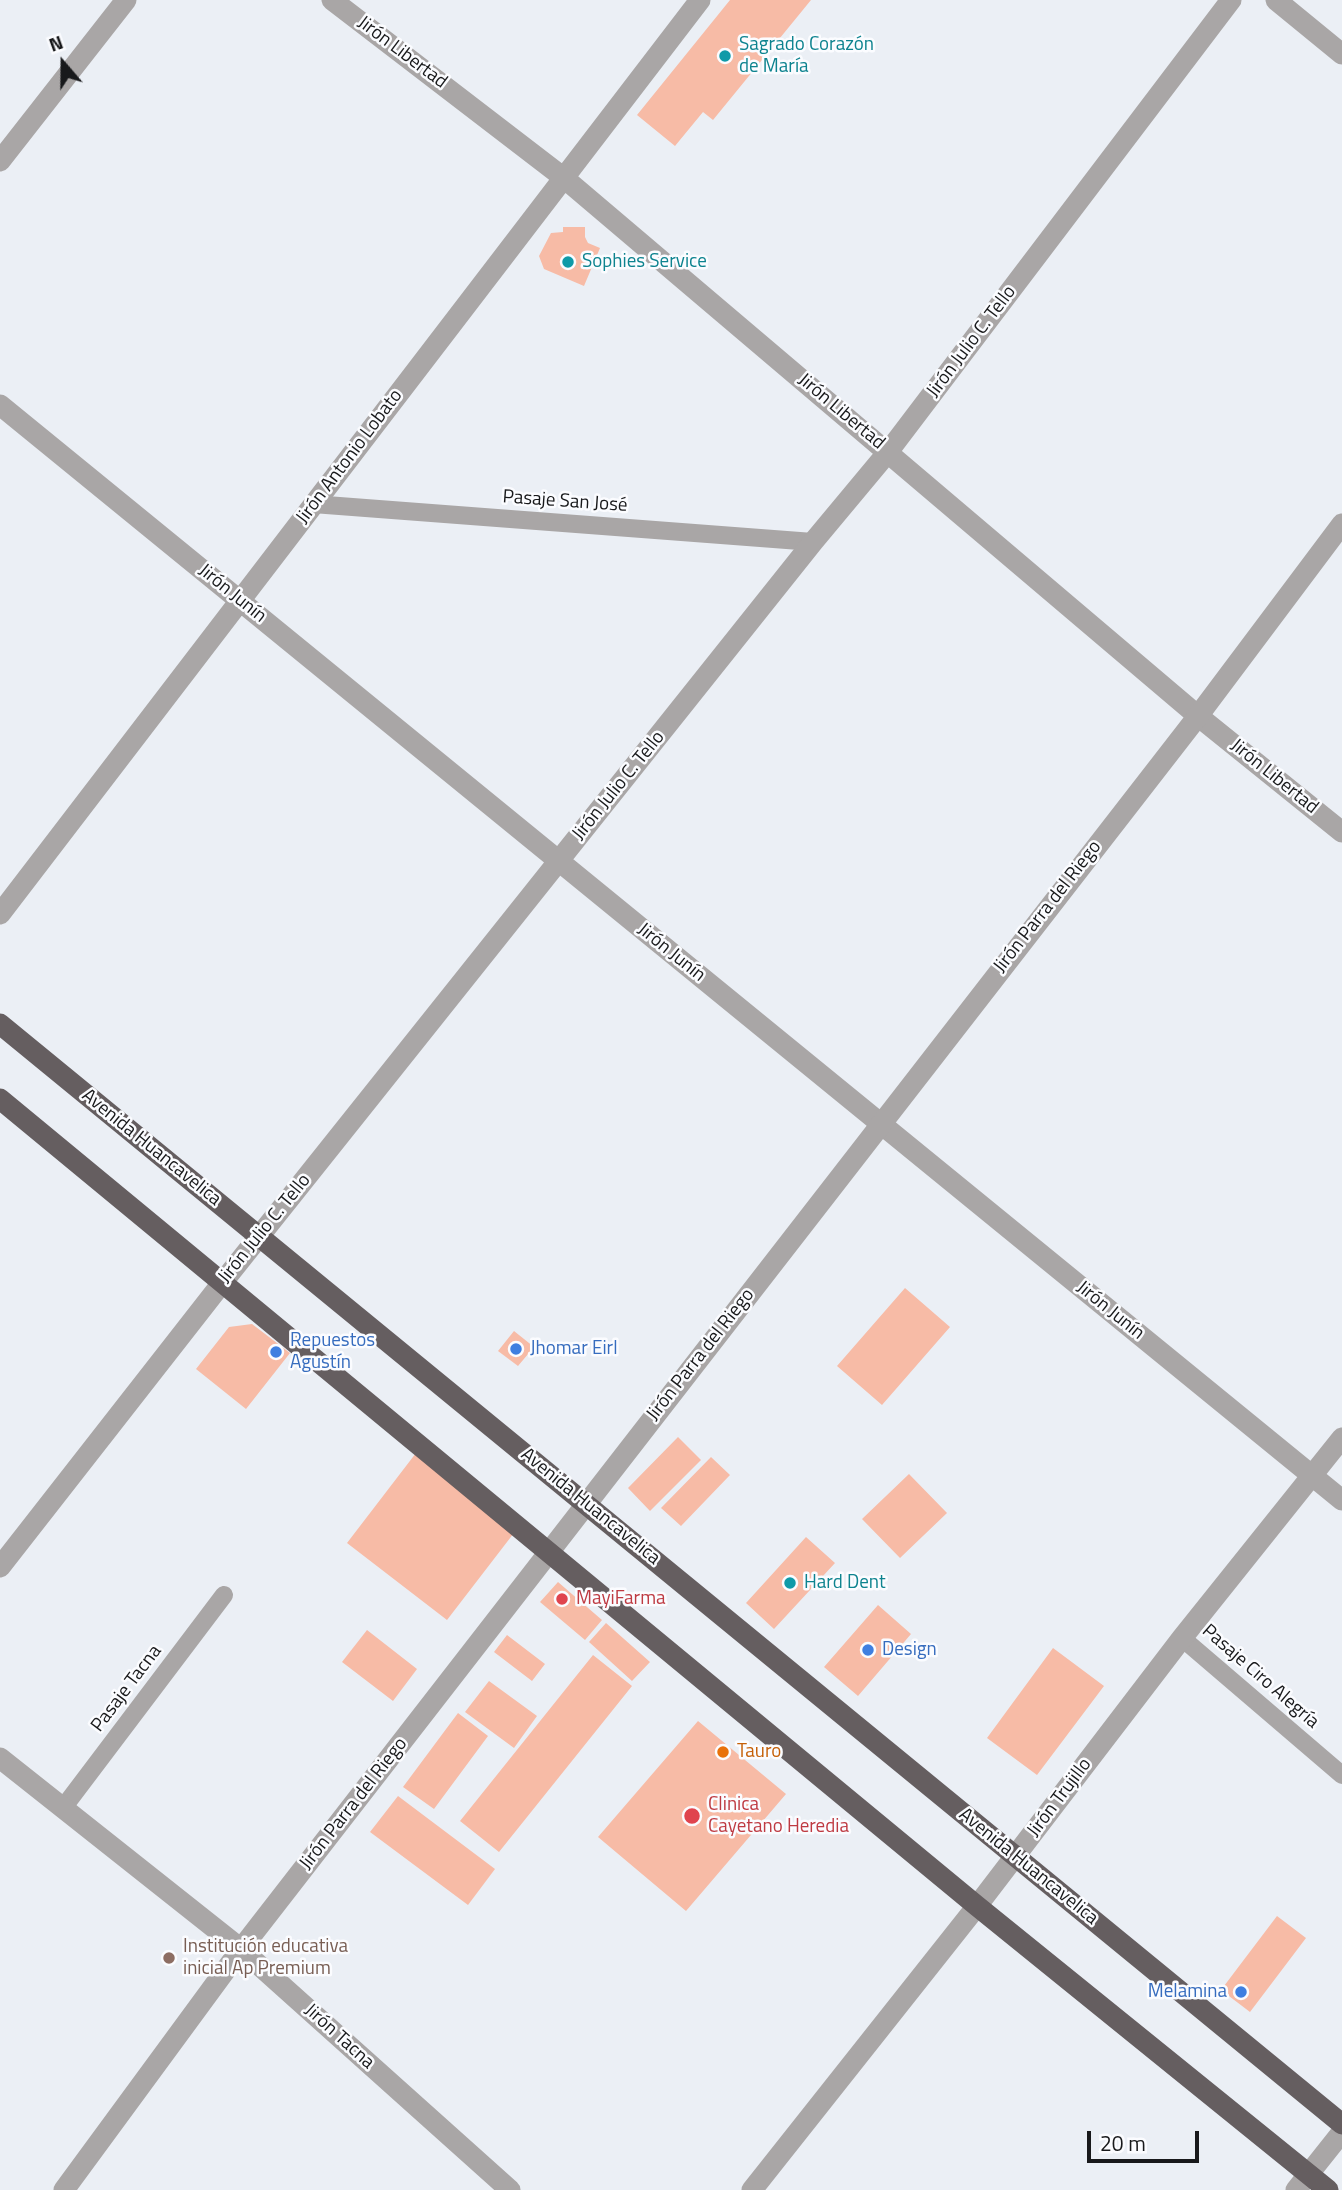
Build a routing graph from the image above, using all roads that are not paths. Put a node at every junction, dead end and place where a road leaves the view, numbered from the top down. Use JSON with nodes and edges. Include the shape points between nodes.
{"nodes":[{"id":1,"x":127,"y":0,"type":"edge"},
{"id":2,"x":332,"y":0,"type":"edge"},
{"id":3,"x":700,"y":0,"type":"edge"},
{"id":4,"x":1231,"y":0,"type":"edge"},
{"id":5,"x":1276,"y":0,"type":"edge"},
{"id":6,"x":1342,"y":54,"type":"edge"},
{"id":7,"x":0,"y":161,"type":"edge"},
{"id":8,"x":564,"y":178,"type":"junction"},
{"id":9,"x":0,"y":405,"type":"edge"},
{"id":10,"x":888,"y":452,"type":"junction"},
{"id":11,"x":313,"y":504,"type":"junction"},
{"id":12,"x":1342,"y":524,"type":"edge"},
{"id":13,"x":813,"y":542,"type":"junction"},
{"id":14,"x":241,"y":601,"type":"junction"},
{"id":15,"x":1198,"y":716,"type":"junction"},
{"id":16,"x":1342,"y":832,"type":"edge"},
{"id":17,"x":558,"y":861,"type":"junction"},
{"id":18,"x":0,"y":914,"type":"edge"},
{"id":19,"x":0,"y":1024,"type":"edge"},
{"id":20,"x":0,"y":1099,"type":"edge"},
{"id":21,"x":880,"y":1124,"type":"junction"},
{"id":22,"x":259,"y":1237,"type":"junction"},
{"id":23,"x":222,"y":1283,"type":"junction"},
{"id":24,"x":1342,"y":1438,"type":"edge"},
{"id":25,"x":1312,"y":1475,"type":"junction"},
{"id":26,"x":1342,"y":1500,"type":"edge"},
{"id":27,"x":586,"y":1504,"type":"junction"},
{"id":28,"x":548,"y":1552,"type":"junction"},
{"id":29,"x":0,"y":1567,"type":"edge"},
{"id":30,"x":224,"y":1595,"type":"dead end"},
{"id":31,"x":1182,"y":1638,"type":"junction"},
{"id":32,"x":0,"y":1758,"type":"edge"},
{"id":33,"x":1342,"y":1775,"type":"edge"},
{"id":34,"x":63,"y":1808,"type":"junction"},
{"id":35,"x":1015,"y":1856,"type":"junction"},
{"id":36,"x":977,"y":1906,"type":"junction"},
{"id":37,"x":241,"y":1949,"type":"junction"},
{"id":38,"x":1342,"y":2124,"type":"edge"},
{"id":39,"x":1342,"y":2132,"type":"edge"},
{"id":40,"x":1302,"y":2182,"type":"edge"},
{"id":41,"x":64,"y":2190,"type":"edge"},
{"id":42,"x":510,"y":2190,"type":"edge"},
{"id":43,"x":752,"y":2190,"type":"edge"},
{"id":44,"x":1328,"y":2190,"type":"edge"}],
"edges":[{"from":1,"to":7,"type":"street"},
{"from":2,"to":8,"type":"street","name":"Jirón Libertad"},
{"from":3,"to":8,"type":"street","name":"Jirón Antonio Lobato"},
{"from":4,"to":10,"type":"street","name":"Jirón Julio C. Tello"},
{"from":5,"to":6,"type":"street"},
{"from":8,"to":10,"type":"street","name":"Jirón Libertad"},
{"from":8,"to":11,"type":"street","name":"Jirón Antonio Lobato"},
{"from":9,"to":14,"type":"street","name":"Jirón Junín"},
{"from":10,"to":13,"type":"street","name":"Jirón Julio C. Tello"},
{"from":10,"to":15,"type":"street","name":"Jirón Libertad"},
{"from":11,"to":13,"type":"lane","name":"Pasaje San José"},
{"from":11,"to":14,"type":"street","name":"Jirón Antonio Lobato"},
{"from":12,"to":15,"type":"street","name":"Jirón Parra del Riego"},
{"from":13,"to":17,"type":"street","name":"Jirón Julio C. Tello"},
{"from":14,"to":17,"type":"street","name":"Jirón Junín"},
{"from":14,"to":18,"type":"street","name":"Jirón Antonio Lobato"},
{"from":15,"to":16,"type":"street","name":"Jirón Libertad"},
{"from":15,"to":21,"type":"street","name":"Jirón Parra del Riego"},
{"from":17,"to":21,"type":"street","name":"Jirón Junín"},
{"from":17,"to":22,"type":"street","name":"Jirón Julio C. Tello"},
{"from":19,"to":22,"type":"highway","name":"Avenida Huancavelica"},
{"from":20,"to":23,"type":"highway"},
{"from":21,"to":25,"type":"street","name":"Jirón Junín"},
{"from":21,"to":27,"type":"street","name":"Jirón Parra del Riego"},
{"from":22,"to":23,"type":"street","name":"Jirón Julio C. Tello"},
{"from":22,"to":27,"type":"highway","name":"Avenida Huancavelica"},
{"from":23,"to":28,"type":"highway"},
{"from":23,"to":29,"type":"street","name":"Jirón Julio C. Tello"},
{"from":24,"to":25,"type":"street","name":"Jirón Trujillo"},
{"from":25,"to":26,"type":"street","name":"Jirón Junín"},
{"from":25,"to":31,"type":"street","name":"Jirón Trujillo"},
{"from":27,"to":28,"type":"street","name":"Jirón Parra del Riego"},
{"from":27,"to":35,"type":"highway","name":"Avenida Huancavelica"},
{"from":28,"to":36,"type":"highway"},
{"from":28,"to":37,"type":"street","name":"Jirón Parra del Riego"},
{"from":30,"to":34,"type":"lane","name":"Pasaje Tacna"},
{"from":31,"to":33,"type":"lane","name":"Pasaje Ciro Alegría"},
{"from":31,"to":35,"type":"street","name":"Jirón Trujillo"},
{"from":32,"to":34,"type":"street","name":"Jirón Tacna"},
{"from":34,"to":37,"type":"street","name":"Jirón Tacna"},
{"from":35,"to":36,"type":"street","name":"Jirón Trujillo"},
{"from":35,"to":38,"type":"highway","name":"Avenida Huancavelica"},
{"from":36,"to":40,"type":"highway"},
{"from":36,"to":43,"type":"street","name":"Jirón Trujillo"},
{"from":37,"to":41,"type":"street","name":"Jirón Parra del Riego"},
{"from":37,"to":42,"type":"street","name":"Jirón Tacna"},
{"from":39,"to":40,"type":"street"},
{"from":40,"to":44,"type":"highway"}]}
